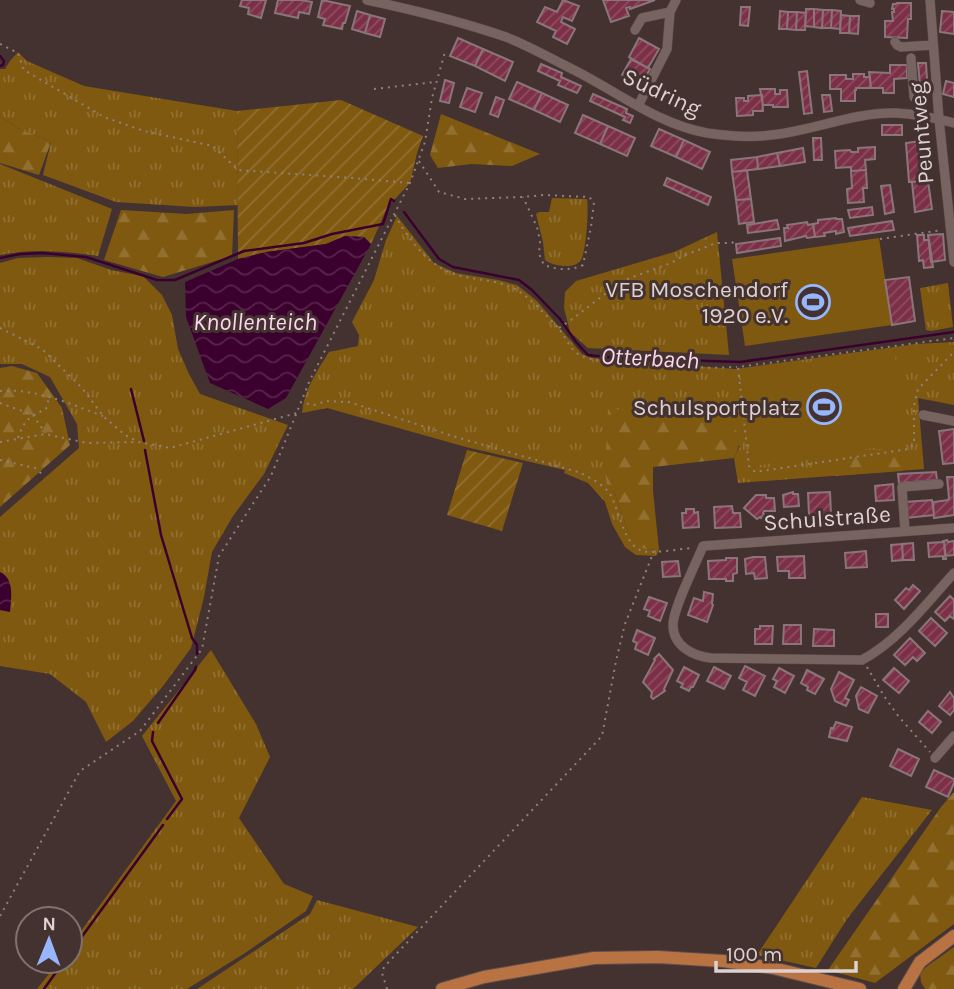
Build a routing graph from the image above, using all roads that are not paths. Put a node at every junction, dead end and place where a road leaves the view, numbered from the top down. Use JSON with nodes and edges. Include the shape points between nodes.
{"nodes":[{"id":1,"x":367,"y":0,"type":"edge"},
{"id":2,"x":676,"y":0,"type":"edge"},
{"id":3,"x":930,"y":0,"type":"edge"},
{"id":4,"x":408,"y":4,"type":"edge"},
{"id":5,"x":670,"y":12,"type":"junction"},
{"id":6,"x":635,"y":30,"type":"dead end"},
{"id":7,"x":895,"y":42,"type":"dead end"},
{"id":8,"x":933,"y":45,"type":"junction"},
{"id":9,"x":911,"y":58,"type":"dead end"},
{"id":10,"x":914,"y":97,"type":"dead end"},
{"id":11,"x":638,"y":106,"type":"junction"},
{"id":12,"x":939,"y":119,"type":"junction"},
{"id":13,"x":954,"y":123,"type":"edge"},
{"id":14,"x":954,"y":262,"type":"edge"},
{"id":15,"x":923,"y":415,"type":"dead end"},
{"id":16,"x":954,"y":421,"type":"edge"},
{"id":17,"x":939,"y":484,"type":"dead end"},
{"id":18,"x":954,"y":528,"type":"edge"},
{"id":19,"x":905,"y":531,"type":"junction"},
{"id":20,"x":954,"y":573,"type":"edge"},
{"id":21,"x":954,"y":736,"type":"edge"},
{"id":22,"x":935,"y":758,"type":"road end"},
{"id":23,"x":954,"y":936,"type":"edge"},
{"id":24,"x":442,"y":989,"type":"edge"},
{"id":25,"x":860,"y":989,"type":"edge"},
{"id":26,"x":904,"y":989,"type":"edge"}],
"edges":[{"from":1,"to":4,"type":"street","name":"Südring"},
{"from":2,"to":5,"type":"street"},
{"from":3,"to":8,"type":"street","name":"Peuntweg"},
{"from":4,"to":11,"type":"street","name":"Südring","via":[[508,38]]},
{"from":5,"to":6,"type":"street","via":[[642,19]]},
{"from":5,"to":11,"type":"street","via":[[667,49]]},
{"from":7,"to":8,"type":"street","via":[[901,47]]},
{"from":8,"to":12,"type":"street","name":"Peuntweg"},
{"from":9,"to":10,"type":"street"},
{"from":11,"to":12,"type":"street","name":"Südring","via":[[679,126],[747,136],[875,114]]},
{"from":12,"to":13,"type":"street","name":"Südring"},
{"from":12,"to":14,"type":"street","name":"Peuntweg"},
{"from":15,"to":16,"type":"street"},
{"from":17,"to":19,"type":"street","via":[[902,487]]},
{"from":18,"to":19,"type":"street","name":"Schulstraße"},
{"from":19,"to":20,"type":"street","name":"Schulstraße","via":[[703,546],[677,609],[676,638],[685,650],[711,658],[862,660],[893,639]]},
{"from":21,"to":22,"type":"street"},
{"from":23,"to":26,"type":"main road","via":[[920,962]]},
{"from":24,"to":25,"type":"main road","via":[[594,958],[658,957],[773,968]]}]}
